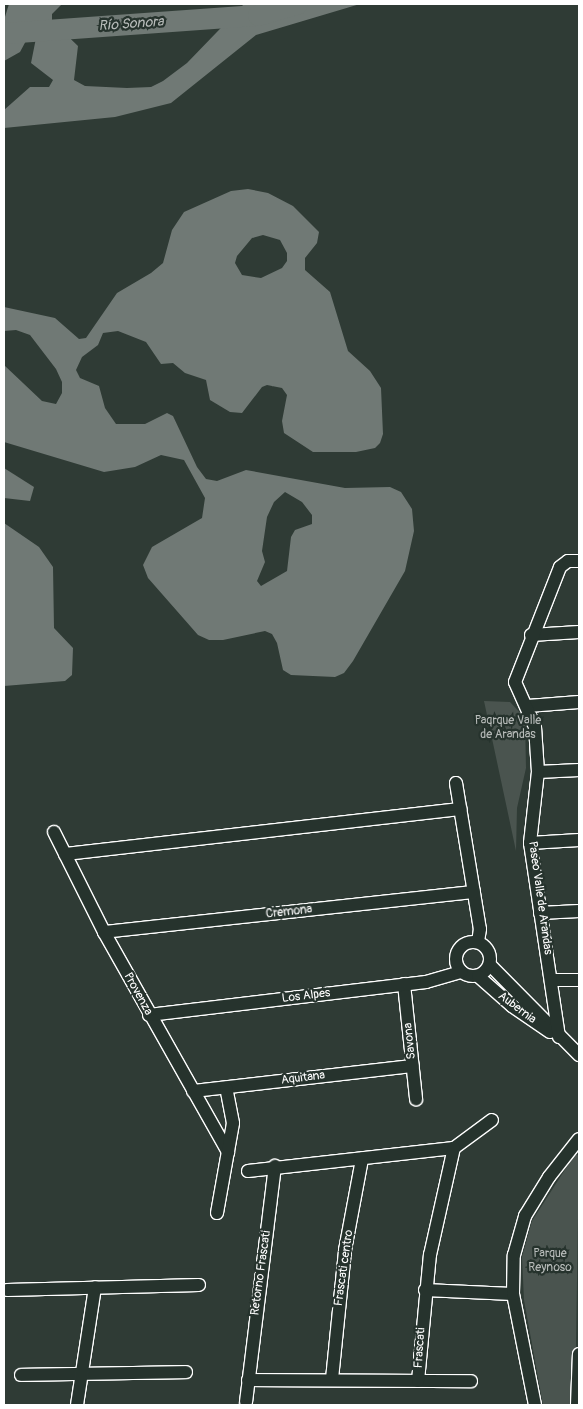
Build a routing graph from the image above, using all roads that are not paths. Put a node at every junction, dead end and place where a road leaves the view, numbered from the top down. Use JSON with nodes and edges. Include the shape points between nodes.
{"nodes":[{"id":1,"x":579,"y":561,"type":"edge"},
{"id":2,"x":579,"y":632,"type":"edge"},
{"id":3,"x":531,"y":635,"type":"junction"},
{"id":4,"x":579,"y":702,"type":"edge"},
{"id":5,"x":528,"y":706,"type":"junction"},
{"id":6,"x":579,"y":770,"type":"edge"},
{"id":7,"x":538,"y":772,"type":"junction"},
{"id":8,"x":456,"y":784,"type":"dead end"},
{"id":9,"x":460,"y":809,"type":"junction"},
{"id":10,"x":54,"y":832,"type":"dead end"},
{"id":11,"x":579,"y":840,"type":"edge"},
{"id":12,"x":530,"y":843,"type":"junction"},
{"id":13,"x":65,"y":854,"type":"junction"},
{"id":14,"x":474,"y":892,"type":"junction"},
{"id":15,"x":579,"y":911,"type":"edge"},
{"id":16,"x":540,"y":913,"type":"junction"},
{"id":17,"x":104,"y":932,"type":"junction"},
{"id":18,"x":478,"y":942,"type":"junction"},
{"id":19,"x":490,"y":965,"type":"junction"},
{"id":20,"x":462,"y":972,"type":"junction"},
{"id":21,"x":478,"y":976,"type":"junction"},
{"id":22,"x":553,"y":980,"type":"junction"},
{"id":23,"x":579,"y":980,"type":"edge"},
{"id":24,"x":404,"y":984,"type":"junction"},
{"id":25,"x":149,"y":1015,"type":"junction"},
{"id":26,"x":559,"y":1037,"type":"junction"},
{"id":27,"x":579,"y":1055,"type":"edge"},
{"id":28,"x":413,"y":1066,"type":"junction"},
{"id":29,"x":226,"y":1088,"type":"junction"},
{"id":30,"x":193,"y":1092,"type":"junction"},
{"id":31,"x":416,"y":1099,"type":"dead end"},
{"id":32,"x":492,"y":1120,"type":"dead end"},
{"id":33,"x":578,"y":1142,"type":"edge"},
{"id":34,"x":454,"y":1148,"type":"junction"},
{"id":35,"x":228,"y":1152,"type":"junction"},
{"id":36,"x":362,"y":1159,"type":"junction"},
{"id":37,"x":275,"y":1166,"type":"junction"},
{"id":38,"x":248,"y":1171,"type":"dead end"},
{"id":39,"x":217,"y":1213,"type":"dead end"},
{"id":40,"x":199,"y":1285,"type":"dead end"},
{"id":41,"x":95,"y":1288,"type":"junction"},
{"id":42,"x":8,"y":1290,"type":"dead end"},
{"id":43,"x":425,"y":1290,"type":"junction"},
{"id":44,"x":513,"y":1294,"type":"junction"},
{"id":45,"x":579,"y":1354,"type":"edge"},
{"id":46,"x":186,"y":1372,"type":"dead end"},
{"id":47,"x":83,"y":1374,"type":"junction"},
{"id":48,"x":21,"y":1375,"type":"dead end"},
{"id":49,"x":332,"y":1379,"type":"junction"},
{"id":50,"x":248,"y":1380,"type":"junction"},
{"id":51,"x":418,"y":1381,"type":"junction"},
{"id":52,"x":471,"y":1381,"type":"dead end"},
{"id":53,"x":578,"y":1382,"type":"edge"},
{"id":54,"x":246,"y":1402,"type":"dead end"},
{"id":55,"x":77,"y":1405,"type":"edge"},
{"id":56,"x":535,"y":1405,"type":"edge"},
{"id":57,"x":577,"y":1405,"type":"edge"}],
"edges":[{"from":1,"to":3,"type":"street","name":"Paseo Valle de Arandas","via":[[563,563]]},
{"from":2,"to":3,"type":"street"},
{"from":3,"to":5,"type":"street","name":"Paseo Valle de Arandas","via":[[515,682]]},
{"from":4,"to":5,"type":"street"},
{"from":5,"to":7,"type":"street","name":"Paseo Valle de Arandas","via":[[535,728]]},
{"from":6,"to":7,"type":"street"},
{"from":7,"to":12,"type":"street","name":"Paseo Valle de Arandas"},
{"from":8,"to":9,"type":"street"},
{"from":9,"to":13,"type":"street"},
{"from":9,"to":14,"type":"street"},
{"from":10,"to":13,"type":"street","name":"Provenza"},
{"from":11,"to":12,"type":"street"},
{"from":12,"to":16,"type":"street","name":"Paseo Valle de Arandas"},
{"from":13,"to":17,"type":"street","name":"Provenza"},
{"from":14,"to":17,"type":"street","name":"Cremona"},
{"from":14,"to":18,"type":"street","via":[[480,929]]},
{"from":15,"to":16,"type":"street"},
{"from":16,"to":22,"type":"street","name":"Paseo Valle de Arandas"},
{"from":17,"to":25,"type":"street","name":"Provenza"},
{"from":18,"to":19,"type":"street","via":[[489,951]]},
{"from":18,"to":20,"type":"street","via":[[464,943],[456,954]]},
{"from":19,"to":21,"type":"street"},
{"from":19,"to":26,"type":"street","name":"Aubernia","via":[[523,995]]},
{"from":20,"to":21,"type":"street"},
{"from":20,"to":24,"type":"street","name":"Los Alpes"},
{"from":21,"to":26,"type":"street","name":"Aubernia","via":[[512,1006]]},
{"from":22,"to":23,"type":"street"},
{"from":22,"to":26,"type":"street","name":"Paseo Valle de Arandas"},
{"from":24,"to":25,"type":"street","name":"Los Alpes"},
{"from":24,"to":28,"type":"street","name":"Savona"},
{"from":25,"to":30,"type":"street","name":"Provenza"},
{"from":26,"to":27,"type":"street","name":"Aubernia"},
{"from":28,"to":29,"type":"street","name":"Aquitana"},
{"from":28,"to":31,"type":"street","name":"Savona"},
{"from":29,"to":30,"type":"street","name":"Aquitana"},
{"from":29,"to":35,"type":"street","via":[[233,1123]]},
{"from":30,"to":35,"type":"street","name":"Provenza"},
{"from":32,"to":34,"type":"street"},
{"from":33,"to":44,"type":"street","via":[[525,1216],[514,1255]]},
{"from":34,"to":36,"type":"street"},
{"from":34,"to":43,"type":"street","name":"Frascati"},
{"from":35,"to":39,"type":"street"},
{"from":36,"to":37,"type":"street"},
{"from":36,"to":49,"type":"street","name":"Frascati centro","via":[[345,1250]]},
{"from":37,"to":38,"type":"street"},
{"from":37,"to":50,"type":"street","name":"Retorno Frascati"},
{"from":40,"to":41,"type":"street"},
{"from":41,"to":42,"type":"street"},
{"from":41,"to":47,"type":"street"},
{"from":43,"to":44,"type":"street"},
{"from":43,"to":51,"type":"street","name":"Frascati"},
{"from":44,"to":56,"type":"street"},
{"from":45,"to":53,"type":"street"},
{"from":46,"to":47,"type":"street"},
{"from":47,"to":48,"type":"street"},
{"from":47,"to":55,"type":"street"},
{"from":49,"to":50,"type":"street","name":"Frascati"},
{"from":49,"to":51,"type":"street","name":"Frascati"},
{"from":50,"to":54,"type":"street","name":"Retorno Frascati"},
{"from":51,"to":52,"type":"street"},
{"from":53,"to":57,"type":"street"}]}
